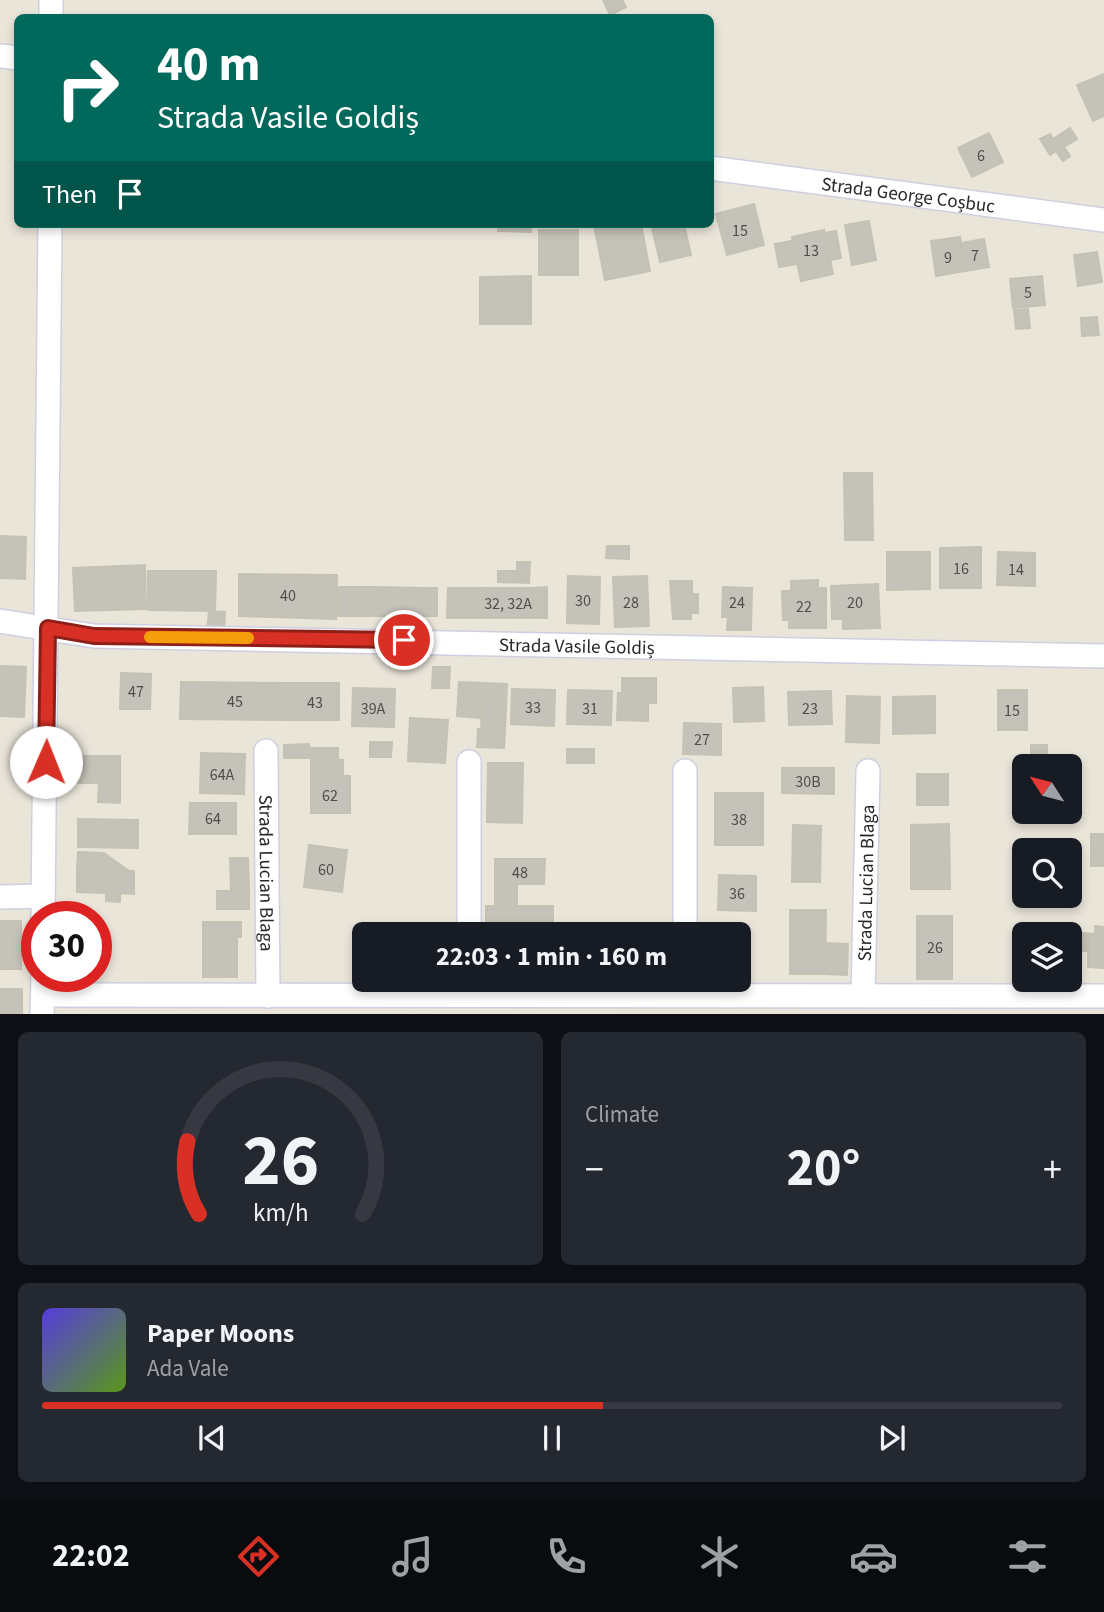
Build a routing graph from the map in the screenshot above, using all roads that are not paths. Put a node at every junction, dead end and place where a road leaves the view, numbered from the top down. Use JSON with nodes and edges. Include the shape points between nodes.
{"nodes":[{"id":1,"x":714,"y":169,"type":"edge"},
{"id":2,"x":1104,"y":220,"type":"edge"},
{"id":3,"x":50,"y":228,"type":"edge"},
{"id":4,"x":0,"y":621,"type":"edge"},
{"id":5,"x":48,"y":628,"type":"junction"},
{"id":6,"x":1104,"y":656,"type":"edge"},
{"id":7,"x":266,"y":751,"type":"dead end"},
{"id":8,"x":469,"y":762,"type":"dead end"},
{"id":9,"x":685,"y":771,"type":"dead end"},
{"id":10,"x":868,"y":771,"type":"dead end"},
{"id":11,"x":0,"y":897,"type":"edge"},
{"id":12,"x":43,"y":901,"type":"edge"},
{"id":13,"x":21,"y":902,"type":"edge"},
{"id":14,"x":469,"y":922,"type":"edge"},
{"id":15,"x":685,"y":922,"type":"edge"},
{"id":16,"x":751,"y":991,"type":"edge"},
{"id":17,"x":368,"y":992,"type":"edge"},
{"id":18,"x":42,"y":995,"type":"edge"},
{"id":19,"x":863,"y":995,"type":"junction"},
{"id":20,"x":268,"y":996,"type":"junction"},
{"id":21,"x":1104,"y":996,"type":"edge"}],
"edges":[{"from":1,"to":2,"type":"street","name":"Strada George Coșbuc"},
{"from":3,"to":5,"type":"street"},
{"from":4,"to":5,"type":"street","name":"Strada Vasile Goldiș"},
{"from":5,"to":6,"type":"street","name":"Strada Vasile Goldiș","via":[[94,636]]},
{"from":5,"to":12,"type":"street"},
{"from":7,"to":20,"type":"street","name":"Strada Lucian Blaga"},
{"from":8,"to":14,"type":"street"},
{"from":9,"to":15,"type":"street"},
{"from":10,"to":19,"type":"street","name":"Strada Lucian Blaga"},
{"from":11,"to":13,"type":"street"},
{"from":16,"to":19,"type":"street"},
{"from":17,"to":20,"type":"street"},
{"from":18,"to":20,"type":"street"},
{"from":19,"to":21,"type":"street"}]}
